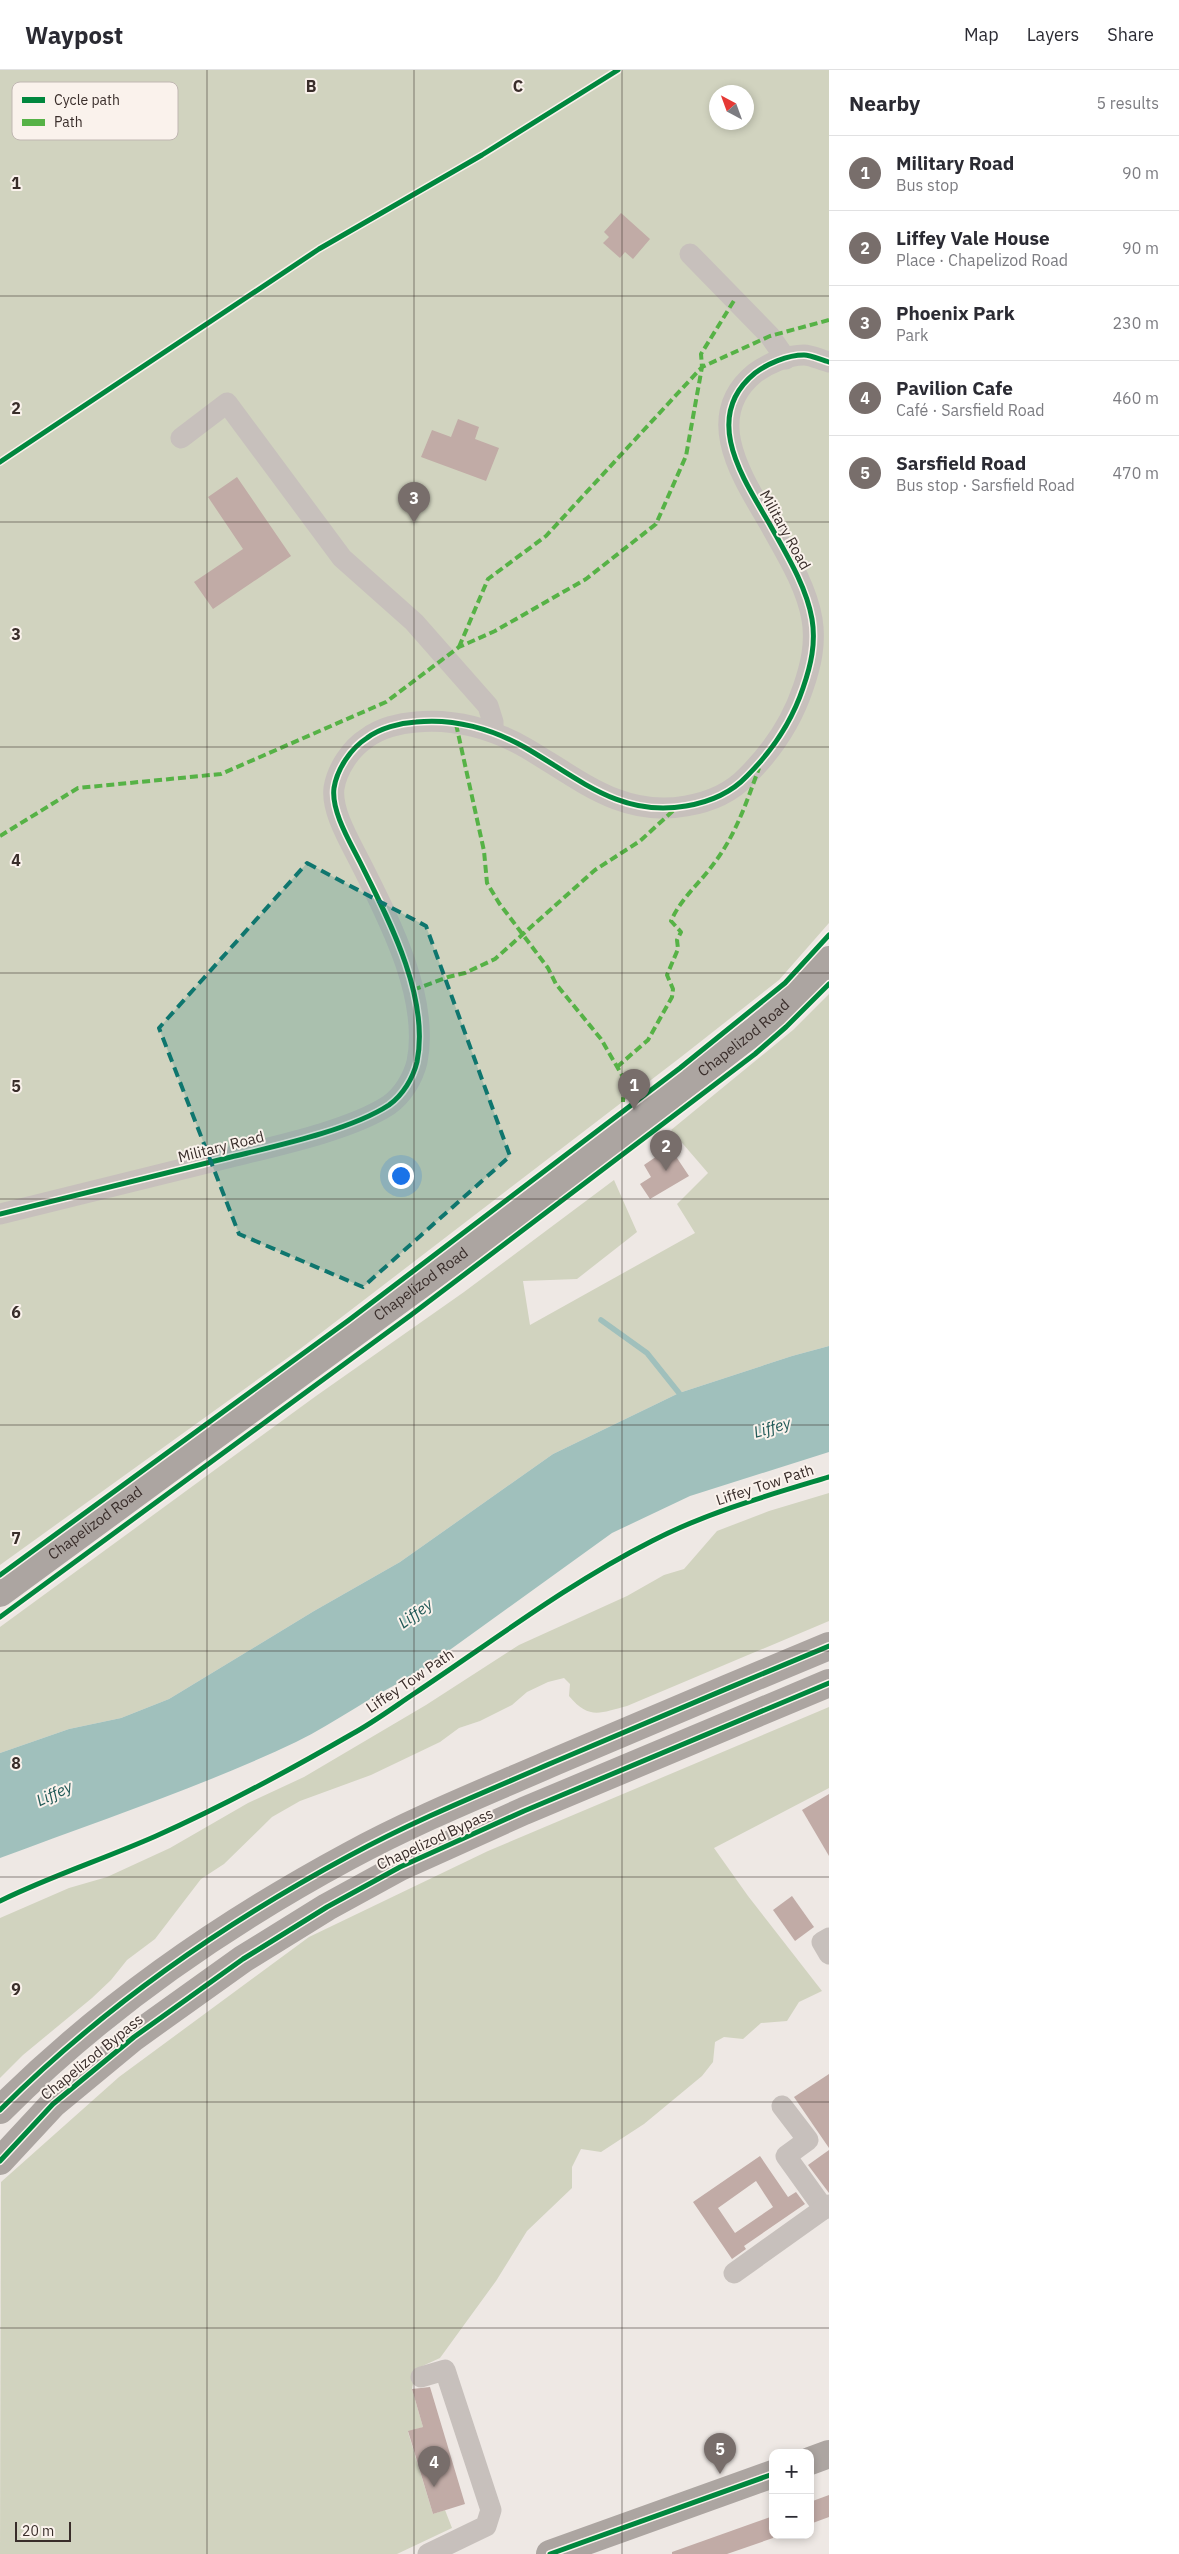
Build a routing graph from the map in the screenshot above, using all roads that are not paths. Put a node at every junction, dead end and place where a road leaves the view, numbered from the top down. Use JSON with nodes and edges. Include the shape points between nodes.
{"nodes":[{"id":1,"x":690,"y":254,"type":"dead end"},
{"id":2,"x":786,"y":359,"type":"junction"},
{"id":3,"x":829,"y":362,"type":"edge"},
{"id":4,"x":181,"y":438,"type":"dead end"},
{"id":5,"x":493,"y":732,"type":"junction"},
{"id":6,"x":829,"y":960,"type":"edge"},
{"id":7,"x":0,"y":1214,"type":"edge"},
{"id":8,"x":0,"y":1593,"type":"edge"},
{"id":9,"x":829,"y":1646,"type":"edge"},
{"id":10,"x":829,"y":1683,"type":"edge"},
{"id":11,"x":782,"y":2106,"type":"dead end"},
{"id":12,"x":0,"y":2110,"type":"edge"},
{"id":13,"x":0,"y":2161,"type":"edge"},
{"id":14,"x":827,"y":2207,"type":"edge"},
{"id":15,"x":734,"y":2273,"type":"dead end"},
{"id":16,"x":422,"y":2377,"type":"dead end"},
{"id":17,"x":829,"y":2454,"type":"edge"},
{"id":18,"x":814,"y":2460,"type":"edge"},
{"id":19,"x":769,"y":2475,"type":"edge"},
{"id":20,"x":428,"y":2554,"type":"edge"},
{"id":21,"x":550,"y":2554,"type":"edge"}],
"edges":[{"from":1,"to":2,"type":"street","via":[[764,329]]},
{"from":2,"to":3,"type":"street","name":"Military Road","via":[[805,355]]},
{"from":2,"to":5,"type":"street","name":"Military Road","via":[[768,364],[754,374],[740,388],[730,410],[729,435],[733,456],[747,488],[801,584],[812,619],[813,654],[802,692],[786,727],[762,761],[738,786],[710,802],[658,809],[629,804],[591,790],[523,746]]},
{"from":4,"to":5,"type":"street","via":[[227,403],[342,558],[408,616],[488,706]]},
{"from":5,"to":7,"type":"street","name":"Military Road","via":[[437,720],[402,723],[368,736],[350,752],[333,791],[341,824],[395,935],[413,990],[420,1031],[416,1064],[409,1084],[392,1103],[369,1115],[284,1144]]},
{"from":6,"to":8,"type":"main road","name":"Chapelizod Road","via":[[808,984],[757,1029],[552,1188]]},
{"from":9,"to":12,"type":"main road","name":"Chapelizod Bypass","via":[[466,1800],[350,1855],[235,1922],[110,2012],[40,2070]]},
{"from":10,"to":13,"type":"main road","name":"Chapelizod Bypass","via":[[524,1811],[400,1867],[327,1907],[243,1959],[134,2037],[53,2104]]},
{"from":11,"to":14,"type":"street","via":[[808,2140],[786,2156]]},
{"from":14,"to":15,"type":"street"},
{"from":16,"to":20,"type":"street","via":[[445,2370],[491,2510],[486,2526]]},
{"from":17,"to":18,"type":"main road"},
{"from":19,"to":21,"type":"main road"}]}
